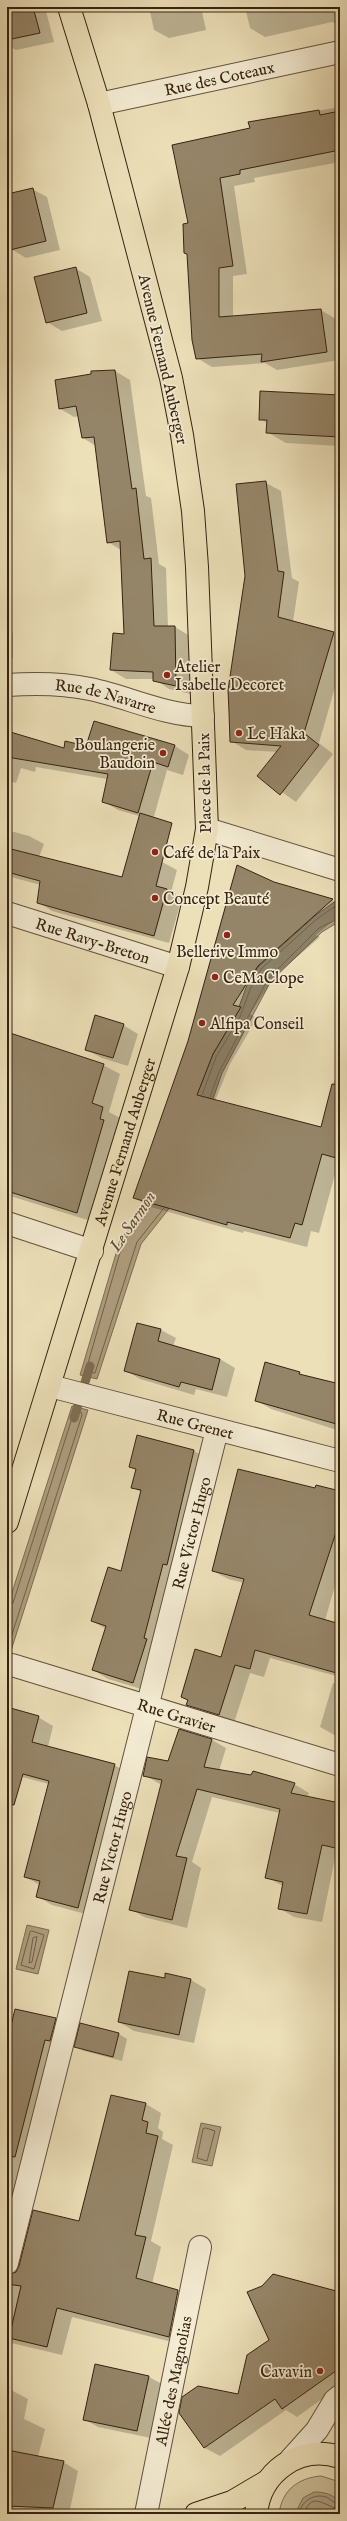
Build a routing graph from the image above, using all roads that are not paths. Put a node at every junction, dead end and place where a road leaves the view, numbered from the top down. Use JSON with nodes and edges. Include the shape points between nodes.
{"nodes":[{"id":1,"x":70,"y":7,"type":"edge"},
{"id":2,"x":79,"y":7,"type":"edge"},
{"id":3,"x":340,"y":52,"type":"edge"},
{"id":4,"x":99,"y":104,"type":"junction"},
{"id":5,"x":7,"y":685,"type":"edge"},
{"id":6,"x":203,"y":716,"type":"junction"},
{"id":7,"x":207,"y":829,"type":"junction"},
{"id":8,"x":340,"y":870,"type":"edge"},
{"id":9,"x":7,"y":913,"type":"edge"},
{"id":10,"x":178,"y":967,"type":"junction"},
{"id":11,"x":7,"y":1223,"type":"edge"},
{"id":12,"x":92,"y":1251,"type":"junction"},
{"id":13,"x":50,"y":1386,"type":"junction"},
{"id":14,"x":217,"y":1430,"type":"junction"},
{"id":15,"x":340,"y":1461,"type":"edge"},
{"id":16,"x":7,"y":1522,"type":"edge"},
{"id":17,"x":12,"y":1665,"type":"dead end"},
{"id":18,"x":148,"y":1706,"type":"junction"},
{"id":19,"x":340,"y":1765,"type":"edge"},
{"id":20,"x":200,"y":2247,"type":"dead end"},
{"id":21,"x":7,"y":2263,"type":"edge"},
{"id":22,"x":340,"y":2396,"type":"edge"},
{"id":23,"x":340,"y":2457,"type":"edge"},
{"id":24,"x":290,"y":2460,"type":"junction"},
{"id":25,"x":266,"y":2482,"type":"junction"},
{"id":26,"x":146,"y":2514,"type":"edge"},
{"id":27,"x":196,"y":2514,"type":"edge"},
{"id":28,"x":256,"y":2514,"type":"edge"}],
"edges":[{"from":1,"to":4,"type":"main road","name":"Avenue Fernand Auberger"},
{"from":2,"to":4,"type":"main road","name":"Avenue Fernand Auberger"},
{"from":3,"to":4,"type":"street","name":"Rue des Coteaux"},
{"from":4,"to":6,"type":"main road","name":"Avenue Fernand Auberger","via":[[171,378],[182,435],[196,540]]},
{"from":5,"to":6,"type":"street","name":"Rue de Navarre","via":[[69,685],[178,714]]},
{"from":6,"to":7,"type":"main road","name":"Place de la Paix"},
{"from":7,"to":8,"type":"street"},
{"from":7,"to":10,"type":"main road","name":"Place de la Paix","via":[[197,887]]},
{"from":9,"to":10,"type":"street","name":"Rue Ravy-Breton"},
{"from":10,"to":12,"type":"main road","name":"Avenue Fernand Auberger"},
{"from":11,"to":12,"type":"street"},
{"from":12,"to":13,"type":"main road","name":"Avenue Fernand Auberger"},
{"from":13,"to":14,"type":"street","name":"Rue Grenet"},
{"from":13,"to":16,"type":"main road","name":"Avenue Fernand Auberger"},
{"from":14,"to":15,"type":"street","name":"Rue Grenet"},
{"from":14,"to":18,"type":"street","name":"Rue Victor Hugo"},
{"from":17,"to":18,"type":"street","name":"Rue Gravier"},
{"from":18,"to":19,"type":"street","name":"Rue Gravier"},
{"from":18,"to":21,"type":"street","name":"Rue Victor Hugo"},
{"from":20,"to":26,"type":"street","name":"Allée des Magnolias"},
{"from":22,"to":24,"type":"street","via":[[316,2430]]},
{"from":23,"to":24,"type":"main road","via":[[322,2454]]},
{"from":24,"to":25,"type":"main road"},
{"from":25,"to":27,"type":"main road","via":[[232,2502]]},
{"from":25,"to":28,"type":"main road","via":[[258,2497]]}]}
